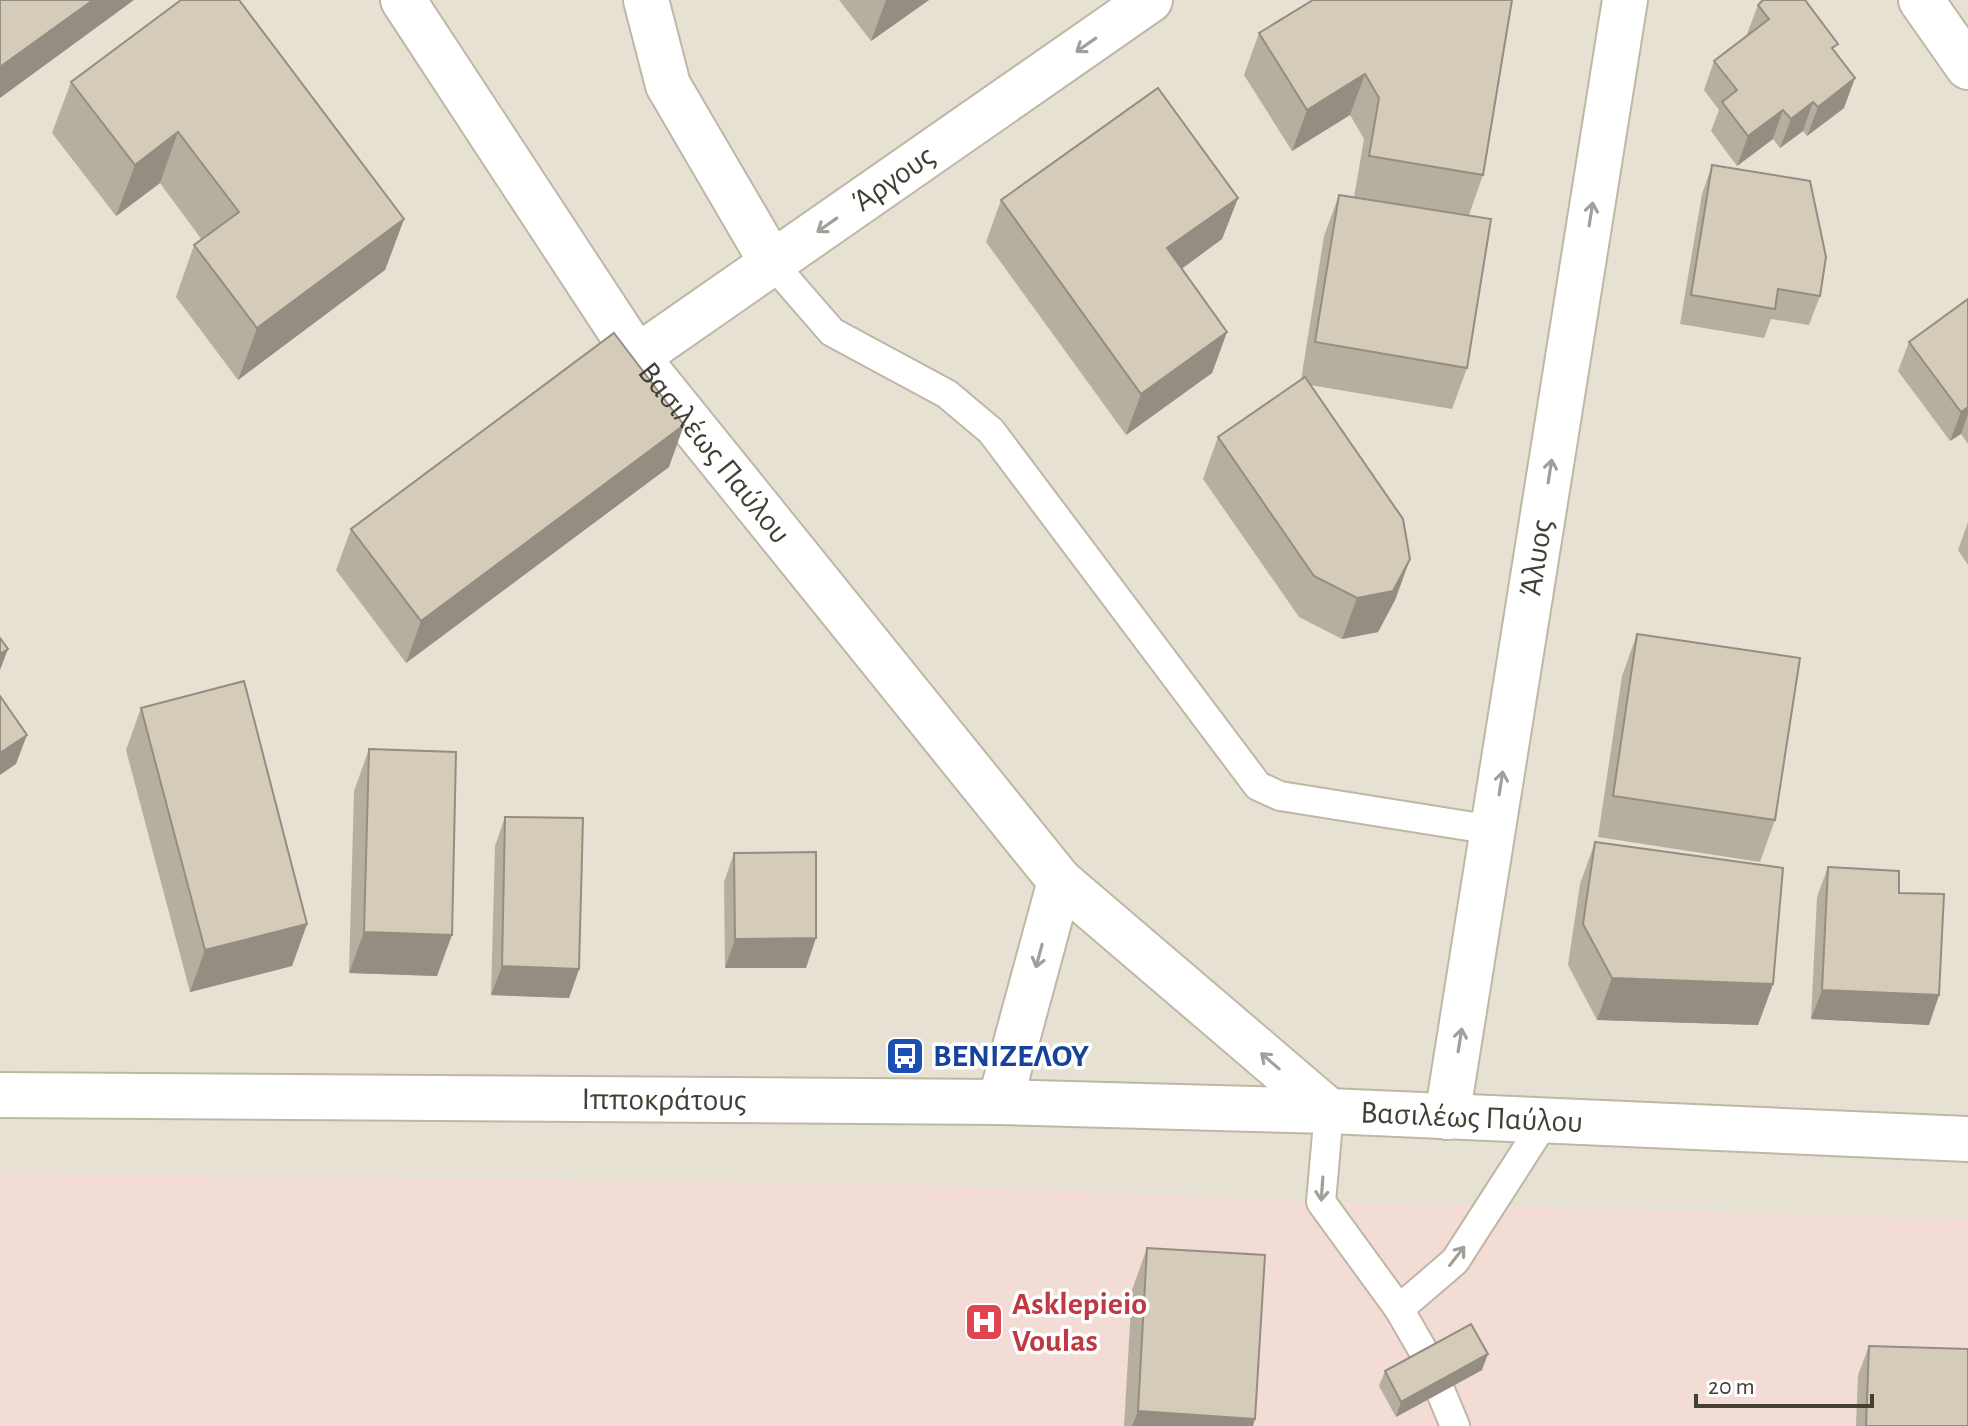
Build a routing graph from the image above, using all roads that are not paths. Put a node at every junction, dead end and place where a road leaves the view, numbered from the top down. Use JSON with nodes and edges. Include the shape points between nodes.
{"nodes":[{"id":1,"x":403,"y":0,"type":"edge"},
{"id":2,"x":646,"y":0,"type":"edge"},
{"id":3,"x":1150,"y":0,"type":"edge"},
{"id":4,"x":1625,"y":0,"type":"edge"},
{"id":5,"x":1921,"y":0,"type":"edge"},
{"id":6,"x":1968,"y":67,"type":"edge"},
{"id":7,"x":772,"y":263,"type":"junction"},
{"id":8,"x":637,"y":357,"type":"junction"},
{"id":9,"x":1493,"y":830,"type":"junction"},
{"id":10,"x":1060,"y":881,"type":"junction"},
{"id":11,"x":0,"y":1095,"type":"edge"},
{"id":12,"x":1000,"y":1102,"type":"junction"},
{"id":13,"x":1329,"y":1111,"type":"junction"},
{"id":14,"x":1447,"y":1117,"type":"junction"},
{"id":15,"x":1545,"y":1121,"type":"junction"},
{"id":16,"x":1968,"y":1139,"type":"edge"},
{"id":17,"x":1399,"y":1309,"type":"junction"},
{"id":18,"x":1455,"y":1426,"type":"edge"}],
"edges":[{"from":1,"to":8,"type":"street","name":"Βασιλέως Παύλου"},
{"from":2,"to":7,"type":"street","via":[[668,85]]},
{"from":3,"to":7,"type":"street","name":"Άργους","one_way":true},
{"from":9,"to":4,"type":"street","name":"Άλυος","one_way":true},
{"from":5,"to":6,"type":"street"},
{"from":7,"to":8,"type":"street","name":"Άργους"},
{"from":7,"to":9,"type":"lane","via":[[832,332],[947,394],[991,431],[1258,786],[1280,796]]},
{"from":8,"to":10,"type":"street","name":"Βασιλέως Παύλου"},
{"from":14,"to":9,"type":"street","name":"Άλυος","one_way":true},
{"from":10,"to":12,"type":"street","one_way":true},
{"from":13,"to":10,"type":"street","name":"Βασιλέως Παύλου","one_way":true},
{"from":11,"to":12,"type":"street","name":"Ιπποκράτους"},
{"from":12,"to":13,"type":"street","name":"Ιπποκράτους"},
{"from":13,"to":14,"type":"street","name":"Βασιλέως Παύλου"},
{"from":13,"to":17,"type":"lane","one_way":true,"via":[[1321,1202]]},
{"from":14,"to":15,"type":"street","name":"Βασιλέως Παύλου"},
{"from":15,"to":16,"type":"street","name":"Βασιλέως Παύλου"},
{"from":17,"to":15,"type":"lane","one_way":true,"via":[[1455,1261]]},
{"from":17,"to":18,"type":"lane","via":[[1425,1354]]}]}
